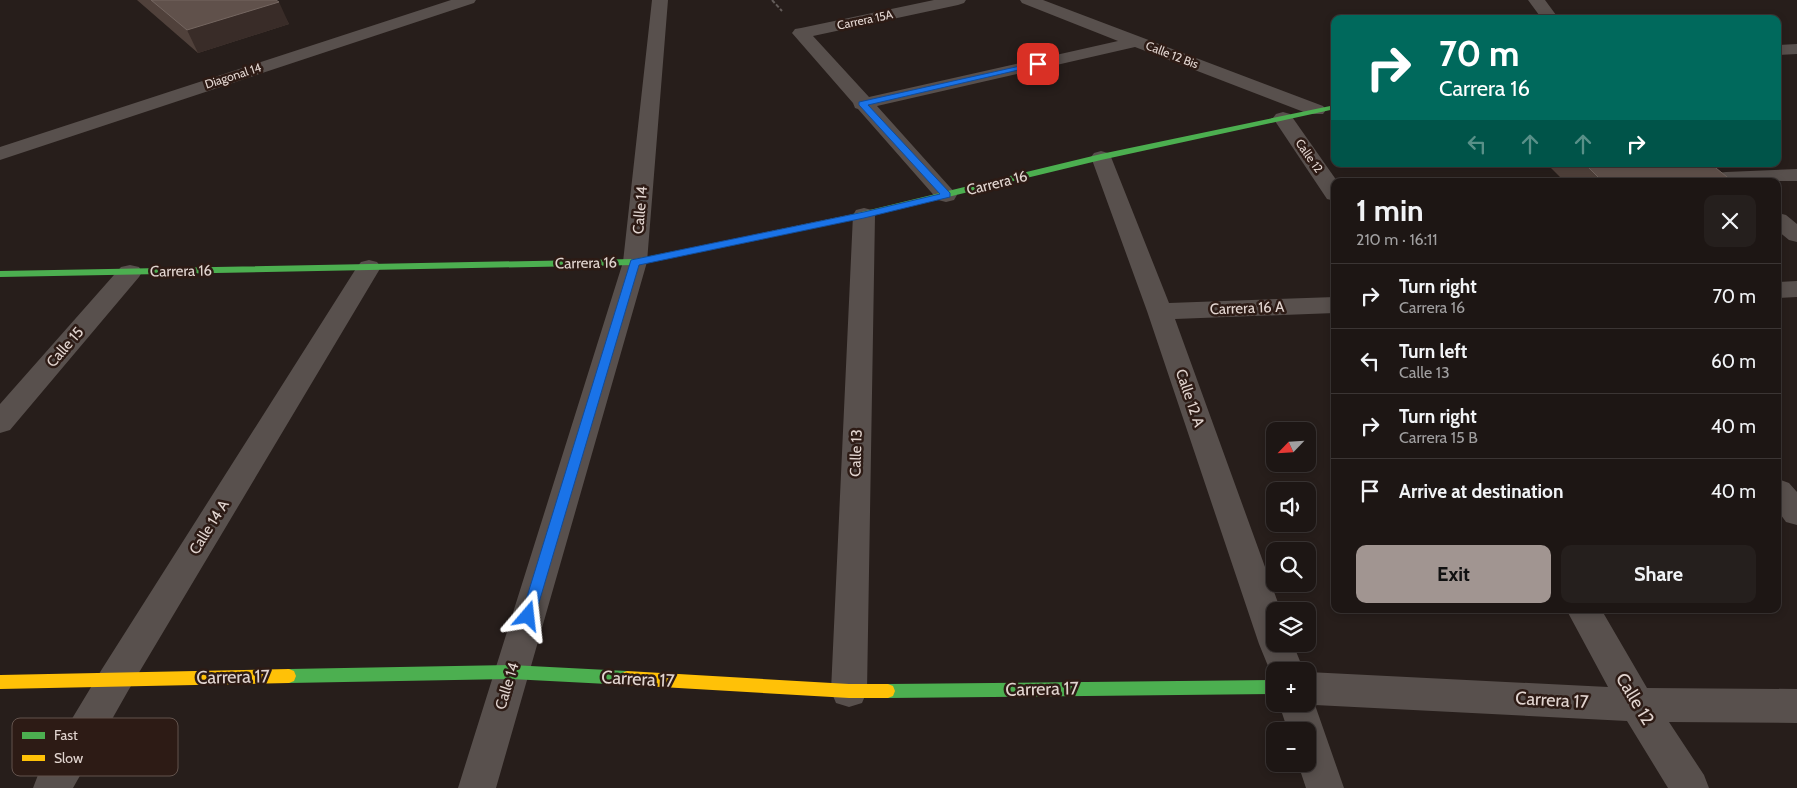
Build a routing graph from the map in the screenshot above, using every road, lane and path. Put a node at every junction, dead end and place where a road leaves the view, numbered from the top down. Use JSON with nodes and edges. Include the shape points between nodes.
{"nodes":[{"id":1,"x":468,"y":0,"type":"edge"},
{"id":2,"x":660,"y":0,"type":"edge"},
{"id":3,"x":958,"y":0,"type":"edge"},
{"id":4,"x":1028,"y":0,"type":"edge"},
{"id":5,"x":1536,"y":0,"type":"edge"},
{"id":6,"x":1548,"y":15,"type":"edge"},
{"id":7,"x":1135,"y":42,"type":"junction"},
{"id":8,"x":1797,"y":49,"type":"edge"},
{"id":9,"x":1781,"y":50,"type":"edge"},
{"id":10,"x":862,"y":104,"type":"junction"},
{"id":11,"x":1331,"y":107,"type":"edge"},
{"id":12,"x":1316,"y":110,"type":"junction"},
{"id":13,"x":1283,"y":118,"type":"junction"},
{"id":14,"x":0,"y":154,"type":"edge"},
{"id":15,"x":1101,"y":158,"type":"junction"},
{"id":16,"x":1713,"y":167,"type":"edge"},
{"id":17,"x":1797,"y":175,"type":"edge"},
{"id":18,"x":1726,"y":178,"type":"edge"},
{"id":19,"x":1756,"y":178,"type":"edge"},
{"id":20,"x":1331,"y":188,"type":"edge"},
{"id":21,"x":946,"y":195,"type":"junction"},
{"id":22,"x":864,"y":215,"type":"junction"},
{"id":23,"x":1781,"y":223,"type":"edge"},
{"id":24,"x":1797,"y":236,"type":"edge"},
{"id":25,"x":634,"y":262,"type":"junction"},
{"id":26,"x":369,"y":267,"type":"junction"},
{"id":27,"x":130,"y":272,"type":"junction"},
{"id":28,"x":0,"y":274,"type":"edge"},
{"id":29,"x":1797,"y":289,"type":"edge"},
{"id":30,"x":1781,"y":290,"type":"edge"},
{"id":31,"x":1331,"y":305,"type":"edge"},
{"id":32,"x":1160,"y":311,"type":"junction"},
{"id":33,"x":0,"y":423,"type":"edge"},
{"id":34,"x":1781,"y":494,"type":"edge"},
{"id":35,"x":1797,"y":513,"type":"edge"},
{"id":36,"x":1266,"y":613,"type":"edge"},
{"id":37,"x":1585,"y":613,"type":"edge"},
{"id":38,"x":511,"y":672,"type":"junction"},
{"id":39,"x":115,"y":680,"type":"junction"},
{"id":40,"x":0,"y":682,"type":"edge"},
{"id":41,"x":1266,"y":687,"type":"edge"},
{"id":42,"x":1316,"y":688,"type":"edge"},
{"id":43,"x":849,"y":691,"type":"junction"},
{"id":44,"x":1637,"y":705,"type":"junction"},
{"id":45,"x":1797,"y":706,"type":"edge"},
{"id":46,"x":93,"y":718,"type":"edge"},
{"id":47,"x":1316,"y":760,"type":"edge"},
{"id":48,"x":59,"y":776,"type":"edge"},
{"id":49,"x":52,"y":788,"type":"edge"},
{"id":50,"x":477,"y":788,"type":"edge"},
{"id":51,"x":1325,"y":788,"type":"edge"},
{"id":52,"x":1690,"y":788,"type":"edge"}],
"edges":[{"from":1,"to":14,"type":"street","name":"Diagonal 14"},
{"from":2,"to":25,"type":"street","name":"Calle 14"},
{"from":3,"to":10,"type":"street","name":"Carrera 15A","via":[[800,33]]},
{"from":4,"to":7,"type":"street","name":"Calle 12 Bis"},
{"from":5,"to":6,"type":"street"},
{"from":7,"to":10,"type":"street"},
{"from":7,"to":12,"type":"street","name":"Calle 12 Bis"},
{"from":8,"to":9,"type":"street"},
{"from":10,"to":21,"type":"street"},
{"from":11,"to":12,"type":"street","name":"Carrera 16"},
{"from":12,"to":13,"type":"street","name":"Carrera 16"},
{"from":13,"to":15,"type":"street","name":"Carrera 16"},
{"from":13,"to":20,"type":"street","name":"Calle 12"},
{"from":15,"to":21,"type":"street","name":"Carrera 16"},
{"from":15,"to":32,"type":"street","name":"Calle 12 A"},
{"from":16,"to":18,"type":"street"},
{"from":17,"to":19,"type":"street"},
{"from":21,"to":22,"type":"street","name":"Carrera 16"},
{"from":22,"to":25,"type":"street","name":"Carrera 16"},
{"from":22,"to":43,"type":"street","name":"Calle 13"},
{"from":23,"to":24,"type":"street"},
{"from":25,"to":26,"type":"street","name":"Carrera 16"},
{"from":25,"to":38,"type":"street","name":"Calle 14"},
{"from":26,"to":27,"type":"street","name":"Carrera 16"},
{"from":26,"to":39,"type":"street","name":"Calle 14 A"},
{"from":27,"to":28,"type":"street","name":"Carrera 16"},
{"from":27,"to":33,"type":"street","name":"Calle 15"},
{"from":29,"to":30,"type":"street"},
{"from":31,"to":32,"type":"street","name":"Carrera 16 A"},
{"from":32,"to":36,"type":"street","name":"Calle 12 A"},
{"from":34,"to":35,"type":"street"},
{"from":37,"to":44,"type":"street","name":"Calle 12"},
{"from":38,"to":39,"type":"street","name":"Carrera 17"},
{"from":38,"to":43,"type":"street","name":"Carrera 17"},
{"from":38,"to":50,"type":"street","name":"Calle 14"},
{"from":39,"to":40,"type":"street","name":"Carrera 17"},
{"from":39,"to":46,"type":"street","name":"Calle 14 A"},
{"from":41,"to":43,"type":"street","name":"Carrera 17"},
{"from":42,"to":44,"type":"street","name":"Carrera 17"},
{"from":44,"to":45,"type":"street","name":"Carrera 17"},
{"from":44,"to":52,"type":"street","name":"Calle 12"},
{"from":47,"to":51,"type":"street"},
{"from":48,"to":49,"type":"street","name":"Calle 14 A"}]}
